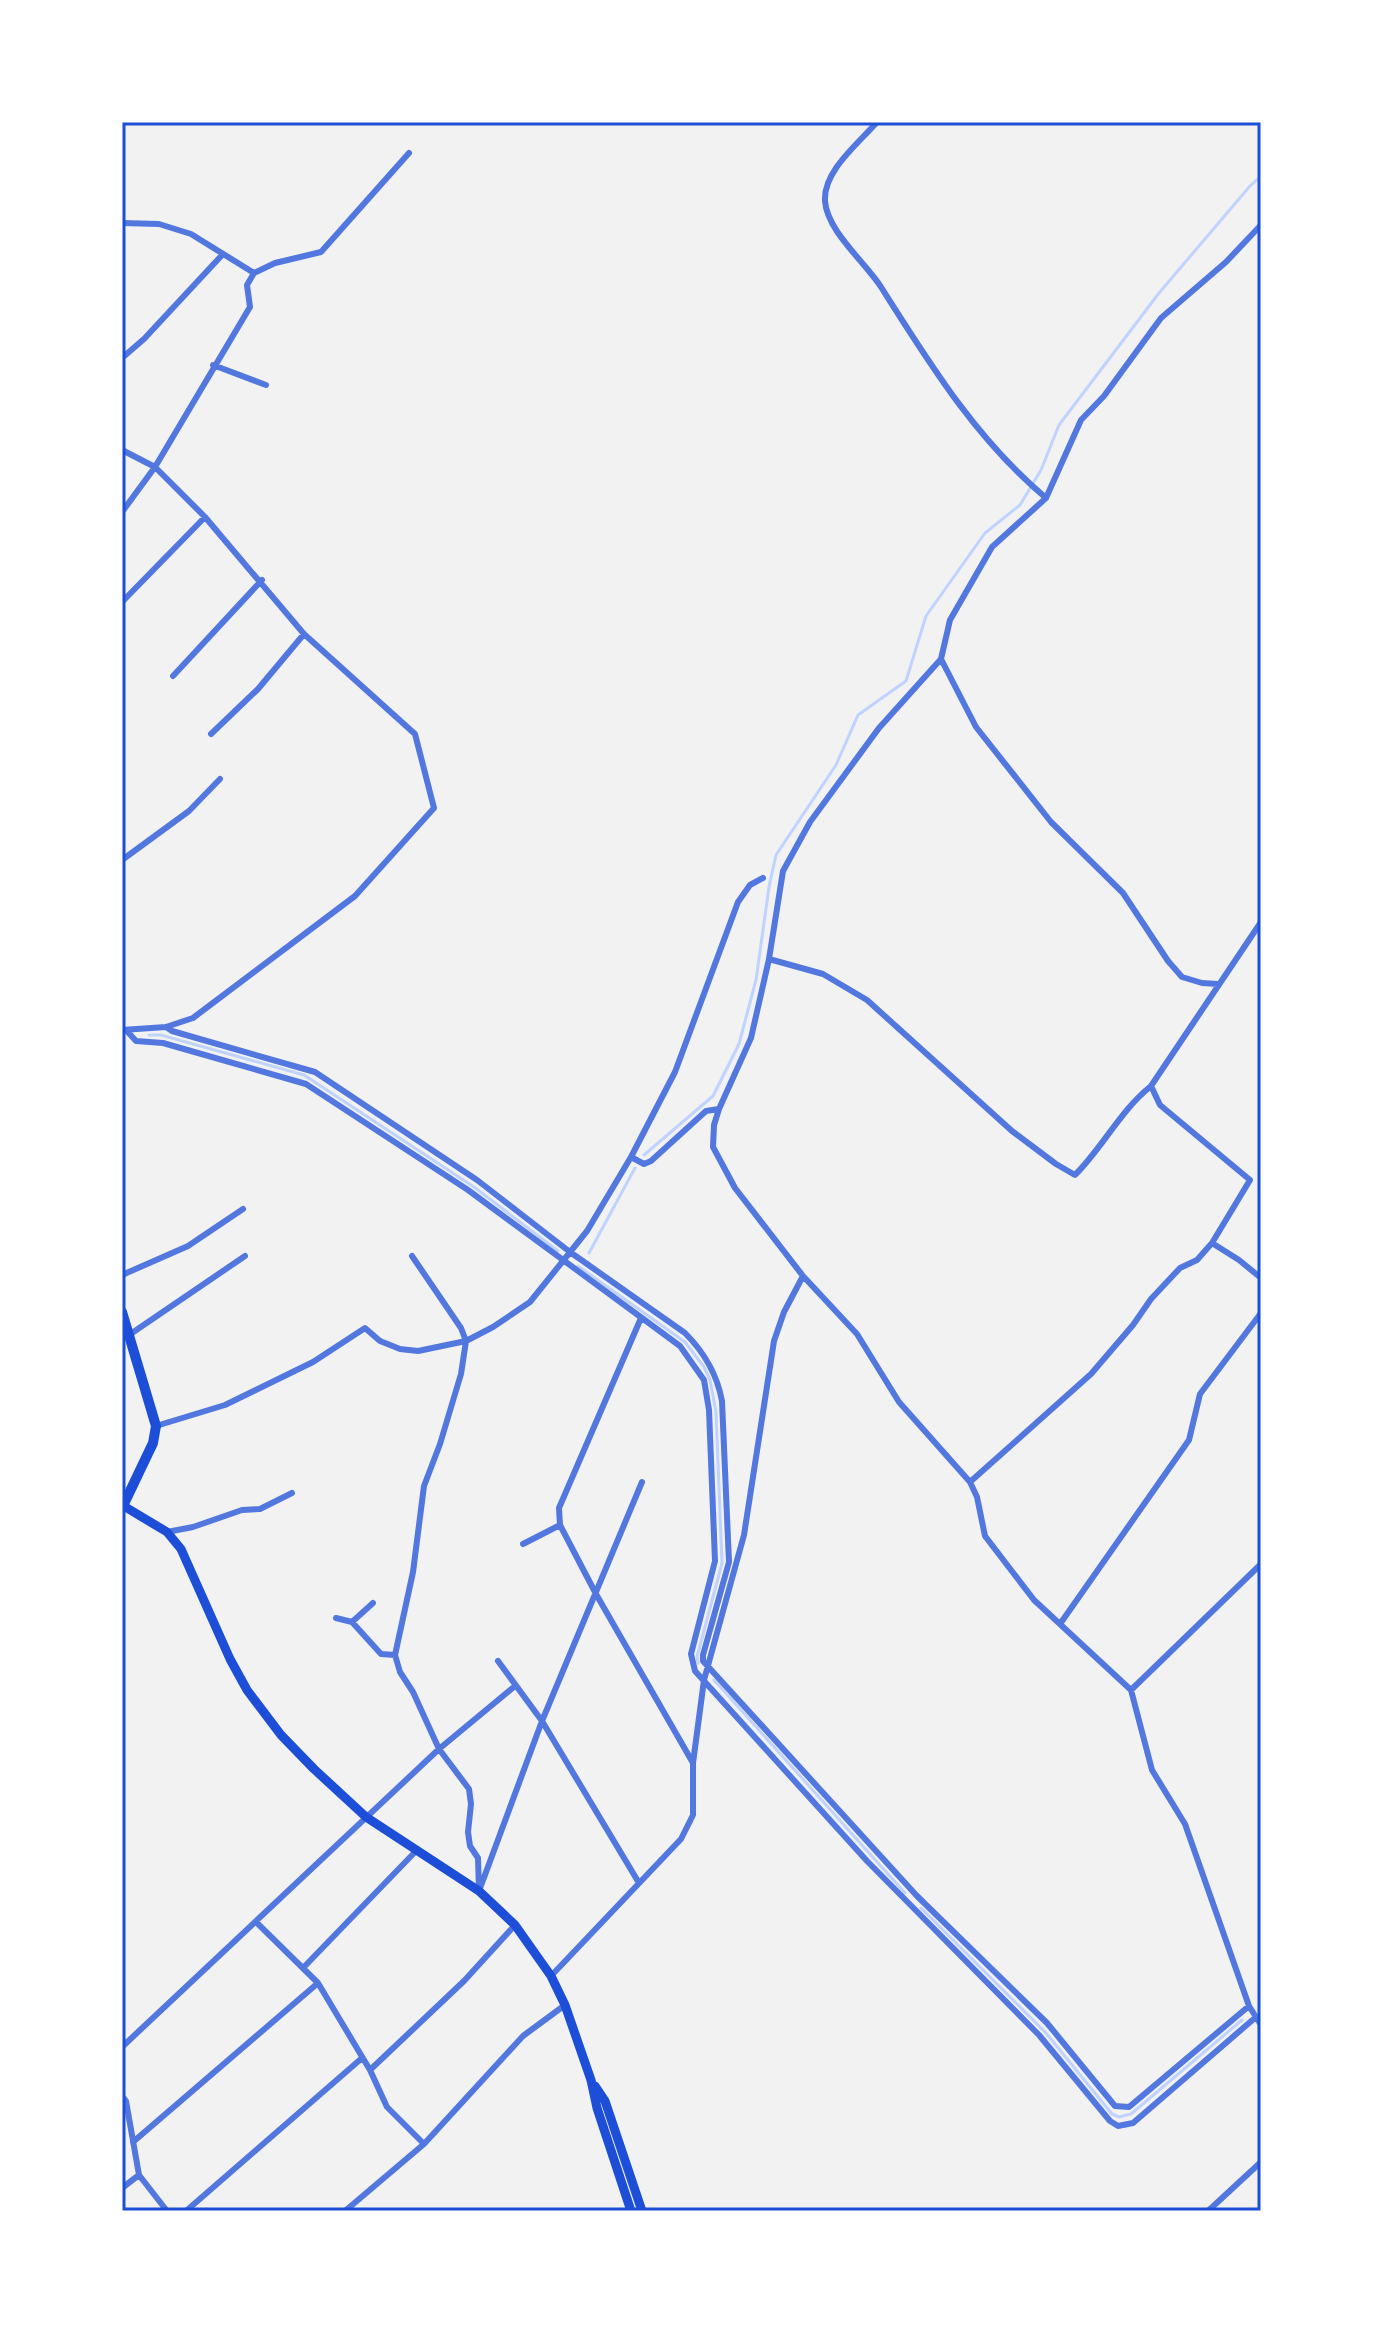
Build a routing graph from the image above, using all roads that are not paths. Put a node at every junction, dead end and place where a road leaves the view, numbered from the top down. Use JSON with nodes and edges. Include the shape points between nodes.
{"nodes":[{"id":1,"x":877,"y":122,"type":"edge"},
{"id":2,"x":409,"y":153,"type":"dead end"},
{"id":3,"x":122,"y":223,"type":"edge"},
{"id":4,"x":1261,"y":225,"type":"edge"},
{"id":5,"x":223,"y":254,"type":"junction"},
{"id":6,"x":254,"y":273,"type":"junction"},
{"id":7,"x":122,"y":358,"type":"edge"},
{"id":8,"x":213,"y":365,"type":"junction"},
{"id":9,"x":266,"y":385,"type":"dead end"},
{"id":10,"x":122,"y":450,"type":"edge"},
{"id":11,"x":155,"y":467,"type":"junction"},
{"id":12,"x":1046,"y":498,"type":"junction"},
{"id":13,"x":122,"y":512,"type":"edge"},
{"id":14,"x":205,"y":517,"type":"junction"},
{"id":15,"x":262,"y":580,"type":"junction"},
{"id":16,"x":122,"y":602,"type":"edge"},
{"id":17,"x":304,"y":634,"type":"junction"},
{"id":18,"x":941,"y":659,"type":"junction"},
{"id":19,"x":173,"y":676,"type":"dead end"},
{"id":20,"x":211,"y":734,"type":"dead end"},
{"id":21,"x":220,"y":779,"type":"dead end"},
{"id":22,"x":122,"y":860,"type":"edge"},
{"id":23,"x":763,"y":878,"type":"dead end"},
{"id":24,"x":1261,"y":922,"type":"edge"},
{"id":25,"x":769,"y":959,"type":"junction"},
{"id":26,"x":1218,"y":984,"type":"junction"},
{"id":27,"x":166,"y":1027,"type":"junction"},
{"id":28,"x":124,"y":1030,"type":"edge"},
{"id":29,"x":1151,"y":1086,"type":"junction"},
{"id":30,"x":719,"y":1109,"type":"junction"},
{"id":31,"x":631,"y":1157,"type":"junction"},
{"id":32,"x":243,"y":1209,"type":"dead end"},
{"id":33,"x":1212,"y":1243,"type":"junction"},
{"id":34,"x":570,"y":1252,"type":"junction"},
{"id":35,"x":245,"y":1256,"type":"dead end"},
{"id":36,"x":412,"y":1256,"type":"dead end"},
{"id":37,"x":563,"y":1262,"type":"junction"},
{"id":38,"x":122,"y":1275,"type":"edge"},
{"id":39,"x":803,"y":1276,"type":"junction"},
{"id":40,"x":1261,"y":1278,"type":"edge"},
{"id":41,"x":122,"y":1312,"type":"edge"},
{"id":42,"x":1261,"y":1313,"type":"edge"},
{"id":43,"x":641,"y":1318,"type":"junction"},
{"id":44,"x":129,"y":1335,"type":"junction"},
{"id":45,"x":466,"y":1341,"type":"junction"},
{"id":46,"x":156,"y":1426,"type":"junction"},
{"id":47,"x":642,"y":1482,"type":"dead end"},
{"id":48,"x":970,"y":1482,"type":"junction"},
{"id":49,"x":292,"y":1493,"type":"dead end"},
{"id":50,"x":122,"y":1506,"type":"edge"},
{"id":51,"x":560,"y":1525,"type":"junction"},
{"id":52,"x":167,"y":1532,"type":"junction"},
{"id":53,"x":523,"y":1544,"type":"dead end"},
{"id":54,"x":1261,"y":1564,"type":"edge"},
{"id":55,"x":596,"y":1594,"type":"junction"},
{"id":56,"x":373,"y":1603,"type":"dead end"},
{"id":57,"x":336,"y":1618,"type":"dead end"},
{"id":58,"x":352,"y":1622,"type":"junction"},
{"id":59,"x":1060,"y":1624,"type":"junction"},
{"id":60,"x":395,"y":1655,"type":"junction"},
{"id":61,"x":498,"y":1661,"type":"dead end"},
{"id":62,"x":708,"y":1666,"type":"junction"},
{"id":63,"x":704,"y":1680,"type":"junction"},
{"id":64,"x":515,"y":1686,"type":"junction"},
{"id":65,"x":1131,"y":1690,"type":"junction"},
{"id":66,"x":542,"y":1721,"type":"junction"},
{"id":67,"x":439,"y":1749,"type":"junction"},
{"id":68,"x":693,"y":1763,"type":"junction"},
{"id":69,"x":366,"y":1817,"type":"junction"},
{"id":70,"x":416,"y":1851,"type":"junction"},
{"id":71,"x":639,"y":1883,"type":"junction"},
{"id":72,"x":479,"y":1891,"type":"junction"},
{"id":73,"x":917,"y":1896,"type":"junction"},
{"id":74,"x":908,"y":1904,"type":"junction"},
{"id":75,"x":256,"y":1922,"type":"junction"},
{"id":76,"x":515,"y":1925,"type":"junction"},
{"id":77,"x":303,"y":1968,"type":"junction"},
{"id":78,"x":551,"y":1976,"type":"junction"},
{"id":79,"x":318,"y":1983,"type":"junction"},
{"id":80,"x":565,"y":2005,"type":"junction"},
{"id":81,"x":1249,"y":2006,"type":"junction"},
{"id":82,"x":1256,"y":2017,"type":"junction"},
{"id":83,"x":1261,"y":2025,"type":"edge"},
{"id":84,"x":122,"y":2047,"type":"edge"},
{"id":85,"x":362,"y":2058,"type":"junction"},
{"id":86,"x":370,"y":2070,"type":"junction"},
{"id":87,"x":591,"y":2080,"type":"junction"},
{"id":88,"x":123,"y":2101,"type":"edge"},
{"id":89,"x":133,"y":2142,"type":"junction"},
{"id":90,"x":424,"y":2144,"type":"junction"},
{"id":91,"x":1261,"y":2162,"type":"edge"},
{"id":92,"x":139,"y":2175,"type":"junction"},
{"id":93,"x":122,"y":2188,"type":"edge"},
{"id":94,"x":167,"y":2211,"type":"edge"},
{"id":95,"x":186,"y":2211,"type":"edge"},
{"id":96,"x":345,"y":2211,"type":"edge"},
{"id":97,"x":631,"y":2211,"type":"edge"},
{"id":98,"x":642,"y":2211,"type":"edge"},
{"id":99,"x":1208,"y":2211,"type":"edge"}],
"edges":[{"from":1,"to":12,"type":"street","via":[[828,179],[829,220],[993,449]]},
{"from":2,"to":6,"type":"street","via":[[321,252]]},
{"from":3,"to":5,"type":"street","via":[[159,224],[191,234]]},
{"from":4,"to":12,"type":"street","via":[[1161,318],[1081,420]]},
{"from":5,"to":6,"type":"street"},
{"from":5,"to":7,"type":"street"},
{"from":6,"to":8,"type":"street","via":[[247,285],[250,307]]},
{"from":8,"to":9,"type":"street"},
{"from":8,"to":11,"type":"street"},
{"from":10,"to":11,"type":"street"},
{"from":11,"to":13,"type":"street"},
{"from":11,"to":14,"type":"street"},
{"from":12,"to":18,"type":"street","via":[[992,547],[950,620]]},
{"from":14,"to":15,"type":"street"},
{"from":14,"to":16,"type":"street"},
{"from":15,"to":17,"type":"street"},
{"from":15,"to":19,"type":"street"},
{"from":17,"to":20,"type":"street"},
{"from":17,"to":27,"type":"street","via":[[415,734],[434,808],[355,896],[193,1018]]},
{"from":18,"to":25,"type":"street","via":[[879,728],[810,822],[783,871]]},
{"from":18,"to":26,"type":"street","via":[[976,727],[1051,822],[1123,893],[1168,961],[1182,977]]},
{"from":21,"to":22,"type":"street","via":[[189,811]]},
{"from":23,"to":31,"type":"street","via":[[738,902],[675,1072]]},
{"from":24,"to":26,"type":"street"},
{"from":25,"to":29,"type":"street","via":[[823,974],[867,1000],[1012,1131],[1075,1175],[1133,1100]]},
{"from":25,"to":30,"type":"street","via":[[748,1046]]},
{"from":26,"to":29,"type":"street"},
{"from":27,"to":28,"type":"street"},
{"from":27,"to":34,"type":"street","via":[[315,1072],[477,1180]]},
{"from":28,"to":37,"type":"street","via":[[136,1041],[163,1043],[306,1084],[468,1190]]},
{"from":29,"to":33,"type":"street","via":[[1160,1105],[1250,1180]]},
{"from":30,"to":31,"type":"street","via":[[706,1111],[651,1161],[644,1164]]},
{"from":30,"to":39,"type":"street","via":[[713,1147],[735,1188]]},
{"from":31,"to":34,"type":"street"},
{"from":32,"to":38,"type":"street","via":[[188,1246]]},
{"from":33,"to":40,"type":"street"},
{"from":33,"to":48,"type":"street","via":[[1151,1299],[1091,1374]]},
{"from":34,"to":37,"type":"street"},
{"from":34,"to":62,"type":"street","via":[[685,1333],[703,1353],[720,1388],[729,1562],[703,1655]]},
{"from":35,"to":44,"type":"street"},
{"from":36,"to":45,"type":"street"},
{"from":37,"to":43,"type":"street"},
{"from":37,"to":45,"type":"street","via":[[530,1302]]},
{"from":39,"to":48,"type":"street","via":[[857,1334],[899,1402]]},
{"from":39,"to":62,"type":"street","via":[[774,1341],[744,1535]]},
{"from":41,"to":44,"type":"main road"},
{"from":42,"to":59,"type":"street","via":[[1200,1394],[1189,1440]]},
{"from":43,"to":51,"type":"street","via":[[559,1508]]},
{"from":43,"to":63,"type":"street","via":[[680,1346],[698,1369],[707,1394],[715,1561],[691,1654],[695,1671]]},
{"from":44,"to":46,"type":"main road"},
{"from":45,"to":46,"type":"street","via":[[418,1351],[400,1349],[365,1328],[313,1362],[225,1405]]},
{"from":45,"to":60,"type":"street","via":[[461,1374],[424,1486]]},
{"from":46,"to":50,"type":"main road"},
{"from":47,"to":55,"type":"street"},
{"from":48,"to":59,"type":"street","via":[[985,1536],[1034,1600]]},
{"from":49,"to":52,"type":"street","via":[[260,1509]]},
{"from":50,"to":52,"type":"main road"},
{"from":51,"to":53,"type":"street"},
{"from":51,"to":55,"type":"street"},
{"from":52,"to":69,"type":"main road","via":[[181,1549],[247,1690],[281,1735]]},
{"from":54,"to":65,"type":"street"},
{"from":55,"to":66,"type":"street"},
{"from":55,"to":68,"type":"street"},
{"from":56,"to":58,"type":"street"},
{"from":57,"to":58,"type":"street"},
{"from":58,"to":60,"type":"street","via":[[381,1654]]},
{"from":59,"to":65,"type":"street"},
{"from":60,"to":67,"type":"street"},
{"from":61,"to":64,"type":"street"},
{"from":62,"to":63,"type":"street"},
{"from":62,"to":73,"type":"street"},
{"from":63,"to":68,"type":"street"},
{"from":63,"to":74,"type":"street"},
{"from":64,"to":66,"type":"street"},
{"from":64,"to":67,"type":"street"},
{"from":65,"to":81,"type":"street","via":[[1152,1770],[1185,1824]]},
{"from":66,"to":71,"type":"street"},
{"from":66,"to":72,"type":"street"},
{"from":67,"to":69,"type":"street"},
{"from":67,"to":72,"type":"street","via":[[469,1789],[468,1832],[478,1858]]},
{"from":68,"to":71,"type":"street","via":[[693,1815],[681,1839]]},
{"from":69,"to":70,"type":"main road"},
{"from":69,"to":75,"type":"street"},
{"from":70,"to":72,"type":"main road"},
{"from":70,"to":77,"type":"street"},
{"from":71,"to":78,"type":"street"},
{"from":72,"to":76,"type":"main road"},
{"from":73,"to":74,"type":"street"},
{"from":73,"to":81,"type":"street","via":[[1047,2023],[1115,2106],[1129,2107]]},
{"from":74,"to":82,"type":"street","via":[[1039,2035],[1118,2126],[1133,2123]]},
{"from":75,"to":77,"type":"street"},
{"from":75,"to":84,"type":"street"},
{"from":76,"to":78,"type":"main road"},
{"from":76,"to":86,"type":"street"},
{"from":77,"to":79,"type":"street"},
{"from":78,"to":80,"type":"main road"},
{"from":79,"to":85,"type":"street"},
{"from":79,"to":89,"type":"street"},
{"from":80,"to":87,"type":"main road"},
{"from":80,"to":90,"type":"street","via":[[523,2036]]},
{"from":81,"to":82,"type":"street"},
{"from":82,"to":83,"type":"street"},
{"from":85,"to":86,"type":"street"},
{"from":85,"to":95,"type":"street"},
{"from":86,"to":90,"type":"street","via":[[387,2107]]},
{"from":87,"to":97,"type":"main road"},
{"from":87,"to":98,"type":"main road","via":[[605,2101]]},
{"from":88,"to":89,"type":"street"},
{"from":89,"to":92,"type":"street"},
{"from":90,"to":96,"type":"street"},
{"from":91,"to":99,"type":"street"},
{"from":92,"to":93,"type":"street"},
{"from":92,"to":94,"type":"street"}]}
